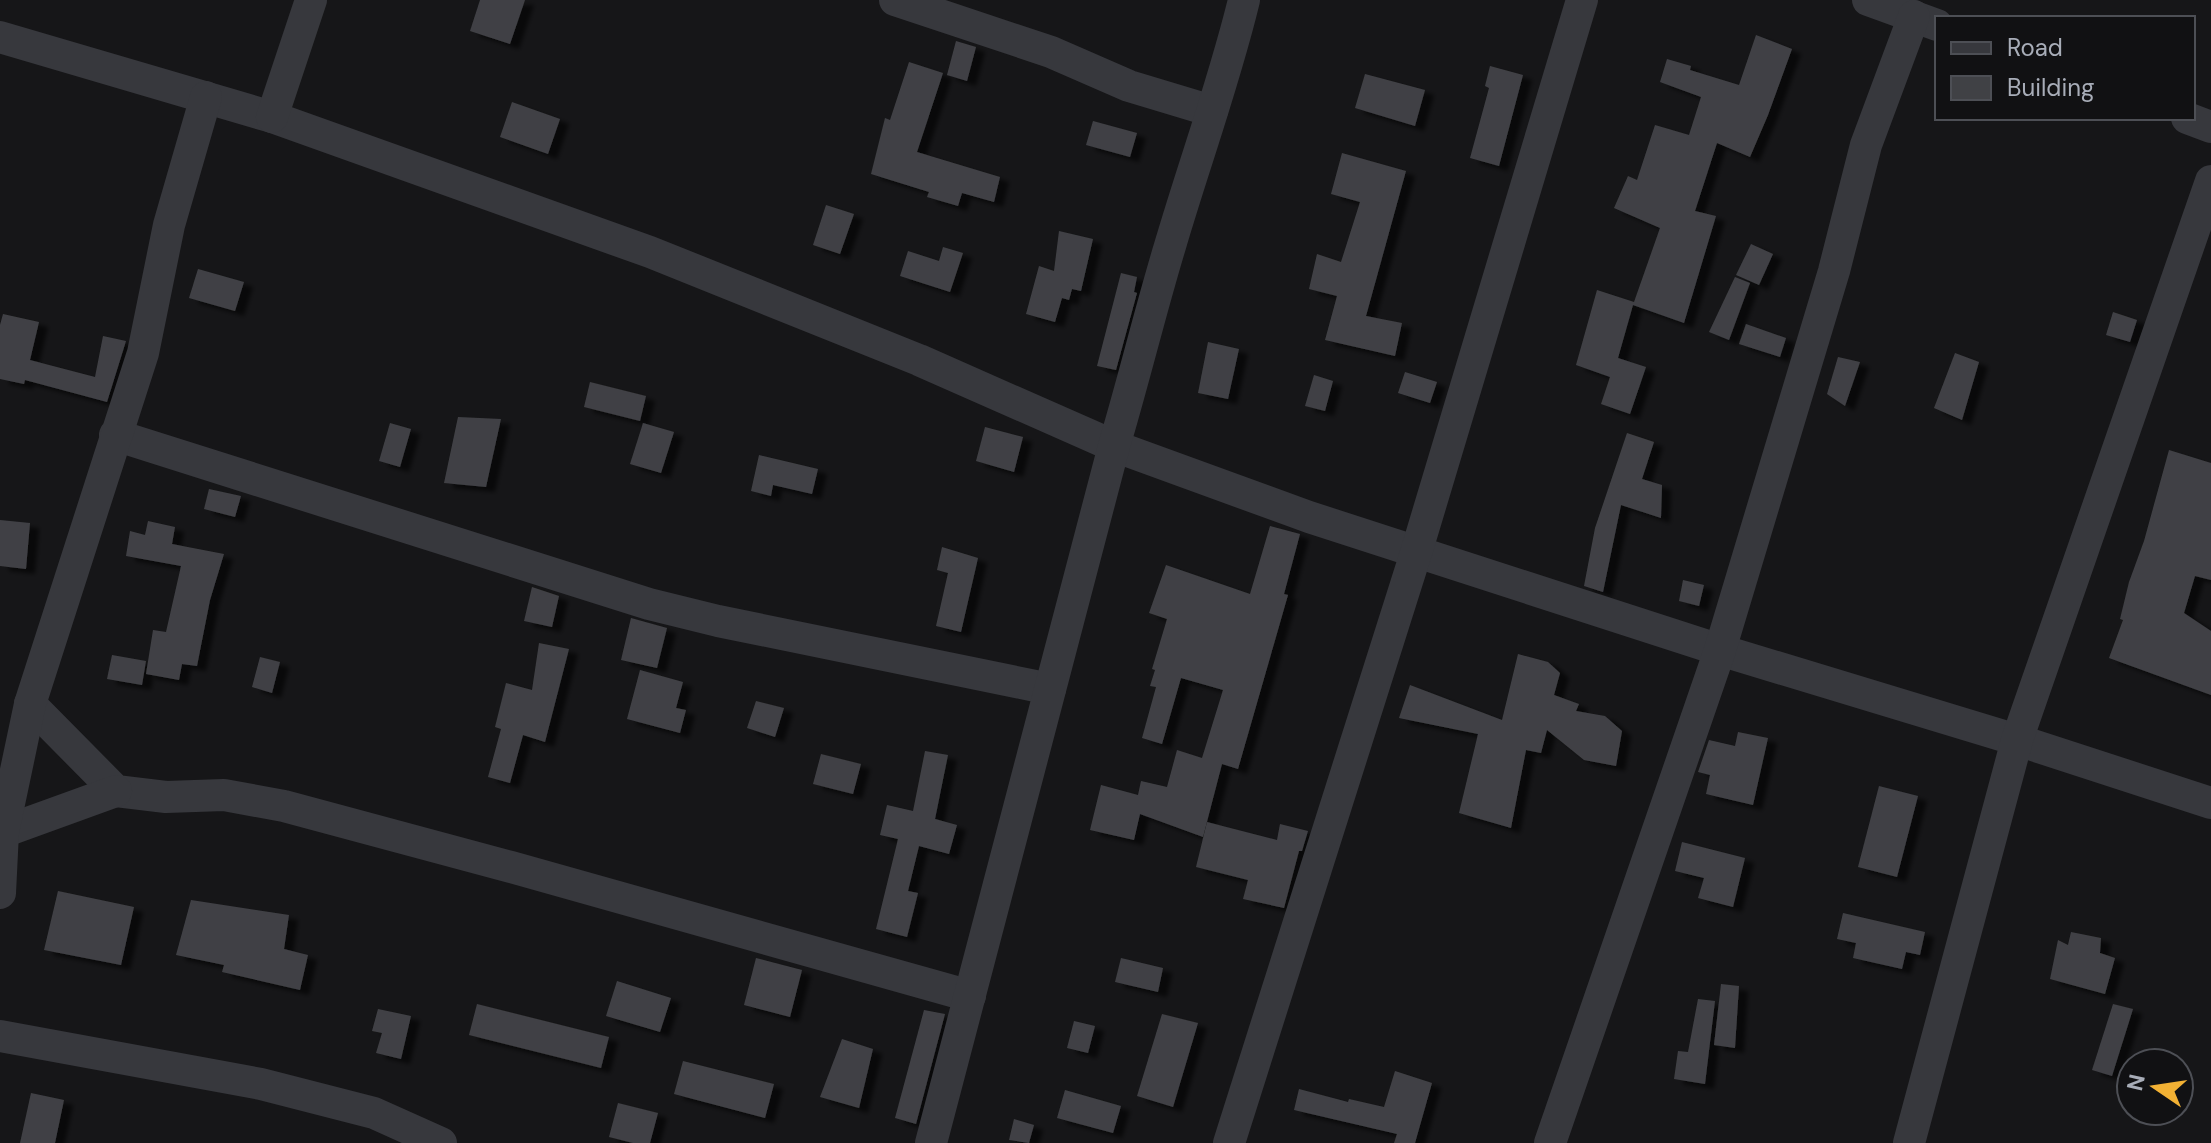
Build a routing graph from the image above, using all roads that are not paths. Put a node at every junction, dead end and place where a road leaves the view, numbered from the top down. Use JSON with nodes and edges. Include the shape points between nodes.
{"nodes":[{"id":1,"x":311,"y":0,"type":"edge"},
{"id":2,"x":895,"y":0,"type":"edge"},
{"id":3,"x":1244,"y":0,"type":"edge"},
{"id":4,"x":1582,"y":0,"type":"edge"},
{"id":5,"x":1868,"y":0,"type":"edge"},
{"id":6,"x":1926,"y":21,"type":"edge"},
{"id":7,"x":0,"y":37,"type":"edge"},
{"id":8,"x":206,"y":97,"type":"junction"},
{"id":9,"x":1212,"y":111,"type":"junction"},
{"id":10,"x":272,"y":117,"type":"junction"},
{"id":11,"x":2211,"y":181,"type":"edge"},
{"id":12,"x":115,"y":435,"type":"junction"},
{"id":13,"x":1114,"y":446,"type":"junction"},
{"id":14,"x":1416,"y":553,"type":"junction"},
{"id":15,"x":1720,"y":650,"type":"junction"},
{"id":16,"x":1050,"y":689,"type":"junction"},
{"id":17,"x":30,"y":704,"type":"junction"},
{"id":18,"x":2017,"y":740,"type":"junction"},
{"id":19,"x":116,"y":791,"type":"junction"},
{"id":20,"x":2211,"y":803,"type":"edge"},
{"id":21,"x":3,"y":832,"type":"junction"},
{"id":22,"x":0,"y":893,"type":"edge"},
{"id":23,"x":970,"y":996,"type":"junction"},
{"id":24,"x":0,"y":1036,"type":"edge"},
{"id":25,"x":441,"y":1143,"type":"edge"},
{"id":26,"x":931,"y":1143,"type":"edge"},
{"id":27,"x":1229,"y":1143,"type":"edge"},
{"id":28,"x":1550,"y":1143,"type":"edge"},
{"id":29,"x":1909,"y":1143,"type":"edge"}],
"edges":[{"from":1,"to":10,"type":"street"},
{"from":2,"to":9,"type":"street"},
{"from":3,"to":9,"type":"street"},
{"from":4,"to":14,"type":"street"},
{"from":5,"to":6,"type":"street"},
{"from":6,"to":15,"type":"street","via":[[1866,145],[1834,271]]},
{"from":7,"to":8,"type":"street"},
{"from":8,"to":10,"type":"street"},
{"from":8,"to":12,"type":"street","via":[[169,225],[143,353]]},
{"from":9,"to":13,"type":"street"},
{"from":10,"to":13,"type":"street","via":[[650,252],[919,360]]},
{"from":11,"to":18,"type":"street"},
{"from":12,"to":16,"type":"street","via":[[649,604]]},
{"from":12,"to":17,"type":"street"},
{"from":13,"to":14,"type":"street"},
{"from":13,"to":16,"type":"street"},
{"from":14,"to":15,"type":"street"},
{"from":14,"to":27,"type":"street"},
{"from":15,"to":18,"type":"street"},
{"from":15,"to":28,"type":"street"},
{"from":16,"to":23,"type":"street"},
{"from":17,"to":19,"type":"street"},
{"from":17,"to":21,"type":"street"},
{"from":18,"to":20,"type":"street"},
{"from":18,"to":29,"type":"street"},
{"from":19,"to":21,"type":"street"},
{"from":19,"to":23,"type":"street","via":[[166,797],[224,795],[284,806]]},
{"from":21,"to":22,"type":"street"},
{"from":23,"to":26,"type":"street"},
{"from":24,"to":25,"type":"street","via":[[261,1084],[374,1113]]}]}
